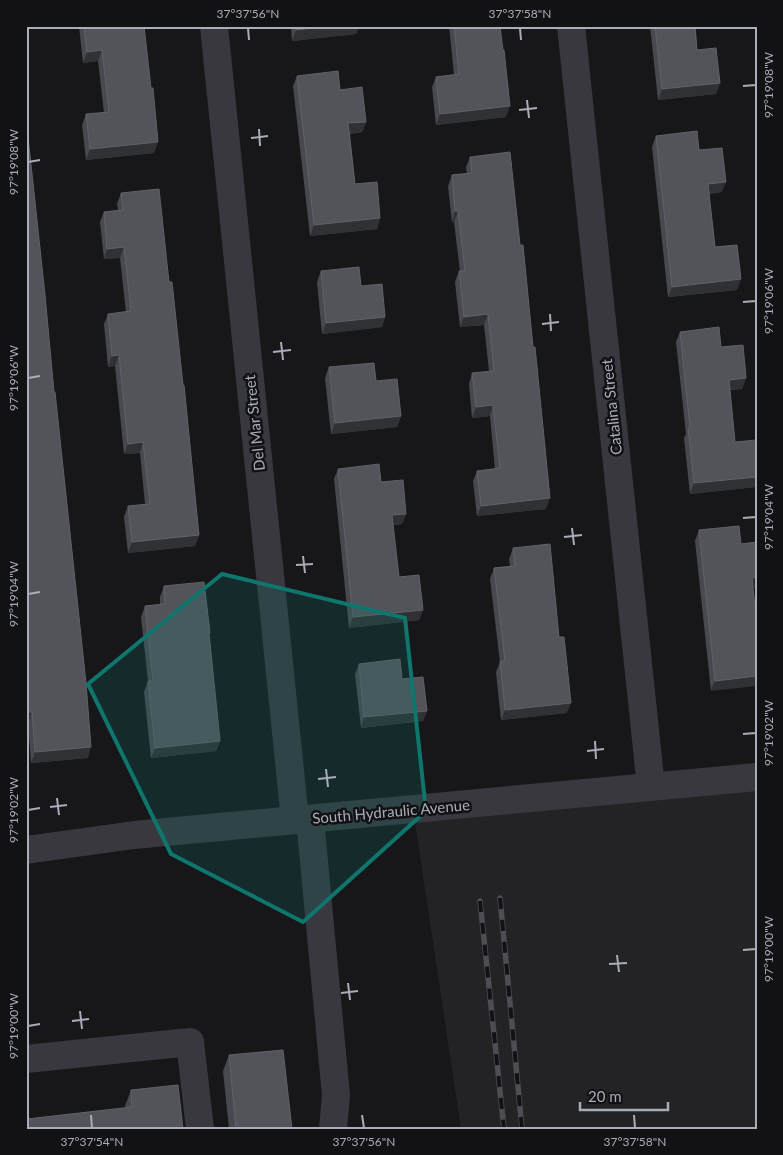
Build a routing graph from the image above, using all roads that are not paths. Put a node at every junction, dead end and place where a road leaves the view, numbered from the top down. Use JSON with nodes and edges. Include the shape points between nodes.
{"nodes":[{"id":1,"x":214,"y":26,"type":"edge"},
{"id":2,"x":571,"y":26,"type":"edge"},
{"id":3,"x":757,"y":777,"type":"edge"},
{"id":4,"x":651,"y":787,"type":"junction"},
{"id":5,"x":302,"y":820,"type":"junction"},
{"id":6,"x":26,"y":850,"type":"edge"},
{"id":7,"x":26,"y":1059,"type":"edge"},
{"id":8,"x":200,"y":1129,"type":"edge"},
{"id":9,"x":333,"y":1129,"type":"edge"}],
"edges":[{"from":1,"to":5,"type":"street","name":"Del Mar Street"},
{"from":2,"to":4,"type":"street","name":"Catalina Street"},
{"from":3,"to":4,"type":"street","name":"South Hydraulic Avenue"},
{"from":4,"to":5,"type":"street","name":"South Hydraulic Avenue"},
{"from":5,"to":6,"type":"street","name":"South Hydraulic Avenue","via":[[134,835]]},
{"from":5,"to":9,"type":"street","name":"Del Mar Street","via":[[336,1095]]},
{"from":7,"to":8,"type":"street","via":[[190,1042]]}]}
